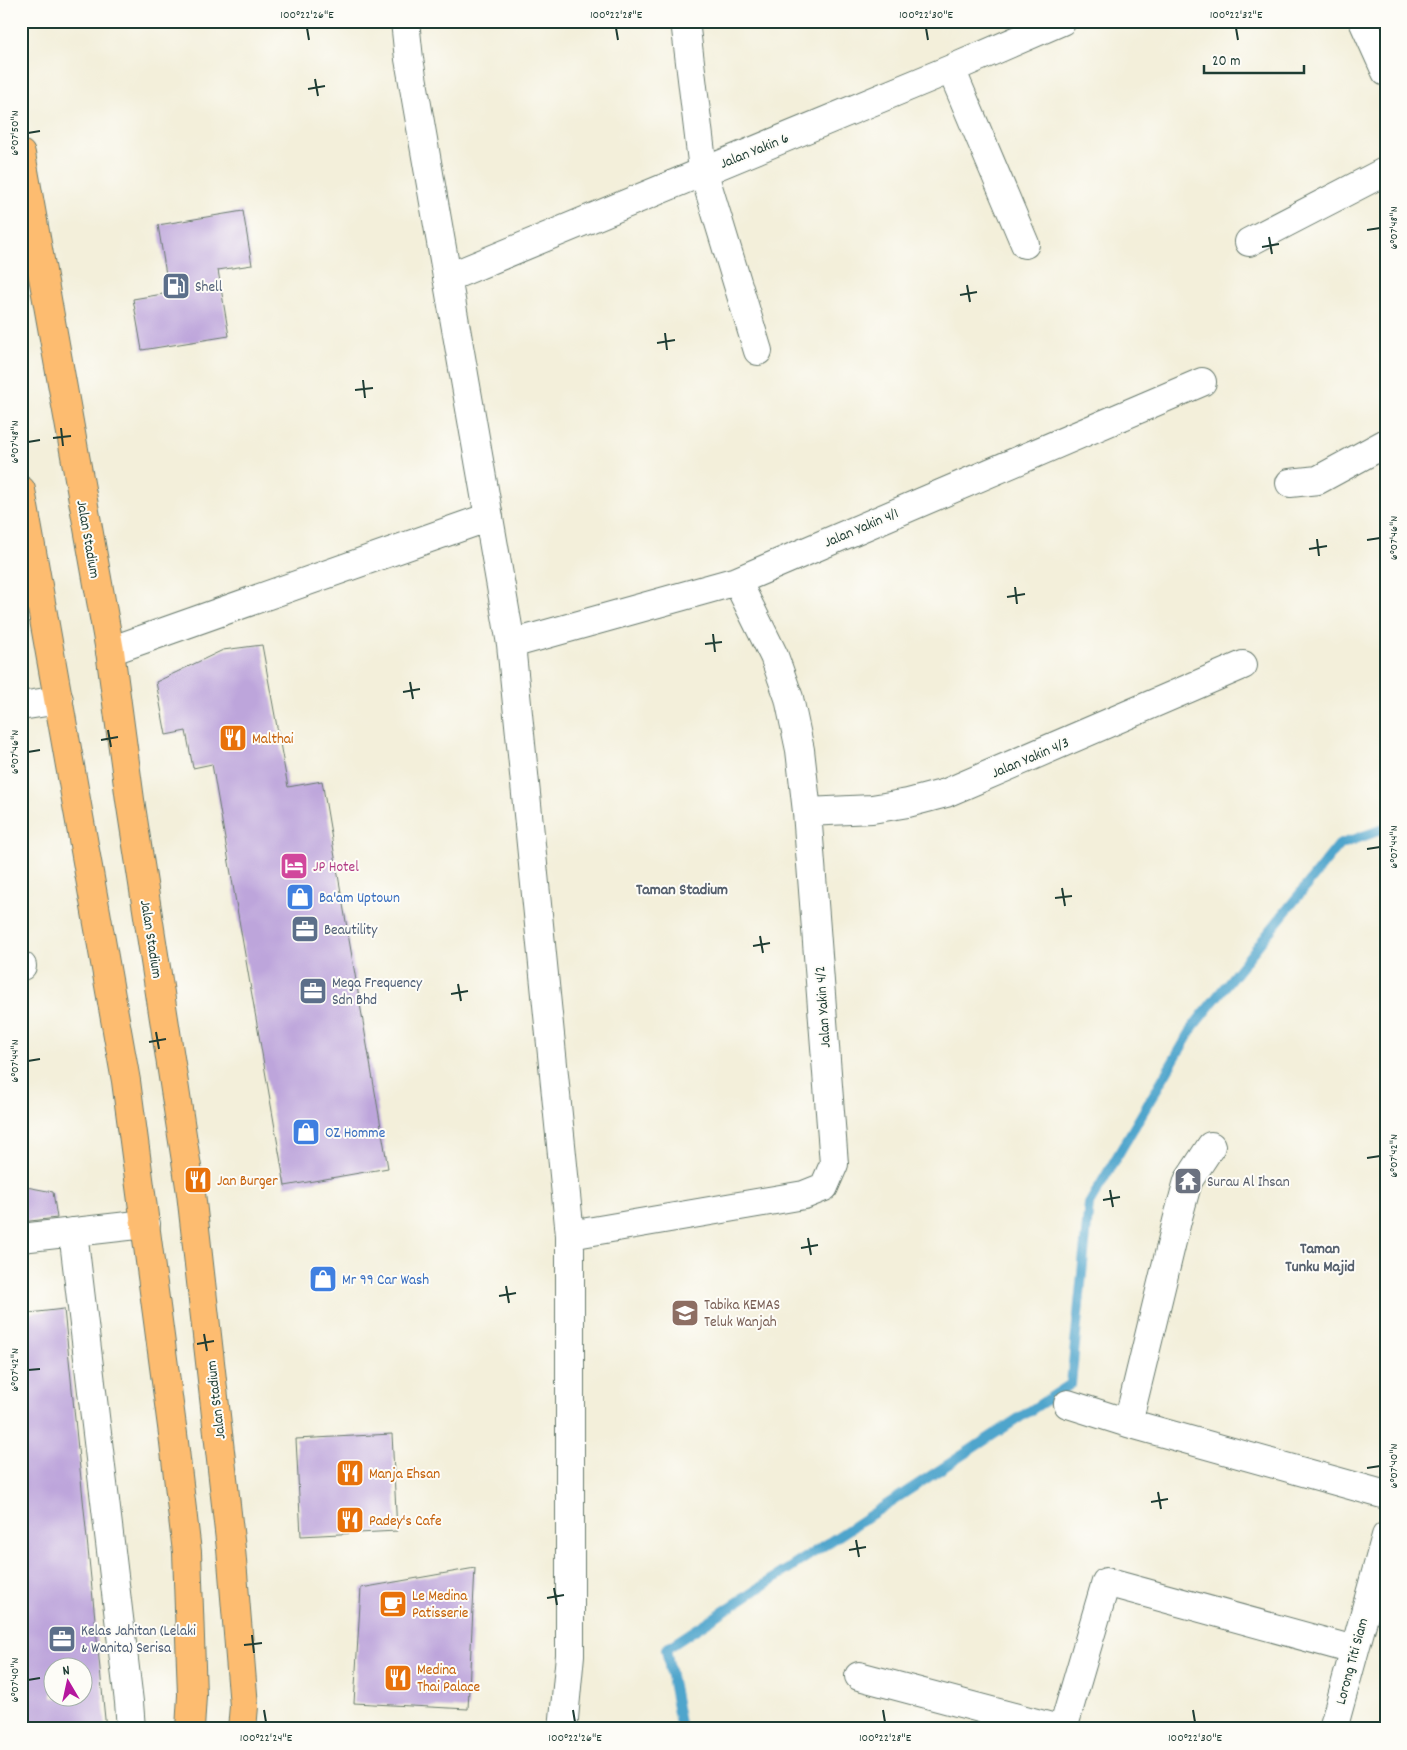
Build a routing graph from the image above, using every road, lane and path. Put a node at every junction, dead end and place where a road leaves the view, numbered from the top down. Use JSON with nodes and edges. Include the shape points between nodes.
{"nodes":[{"id":1,"x":405,"y":21,"type":"edge"},
{"id":2,"x":685,"y":21,"type":"edge"},
{"id":3,"x":1062,"y":21,"type":"edge"},
{"id":4,"x":1362,"y":21,"type":"edge"},
{"id":5,"x":1383,"y":56,"type":"edge"},
{"id":6,"x":951,"y":69,"type":"junction"},
{"id":7,"x":21,"y":154,"type":"edge"},
{"id":8,"x":703,"y":170,"type":"junction"},
{"id":9,"x":1386,"y":171,"type":"edge"},
{"id":10,"x":1249,"y":242,"type":"dead end"},
{"id":11,"x":1025,"y":244,"type":"dead end"},
{"id":12,"x":447,"y":278,"type":"junction"},
{"id":13,"x":758,"y":350,"type":"dead end"},
{"id":14,"x":1202,"y":382,"type":"dead end"},
{"id":15,"x":1386,"y":443,"type":"edge"},
{"id":16,"x":1290,"y":483,"type":"dead end"},
{"id":17,"x":23,"y":507,"type":"edge"},
{"id":18,"x":489,"y":517,"type":"junction"},
{"id":19,"x":737,"y":581,"type":"junction"},
{"id":20,"x":29,"y":587,"type":"edge"},
{"id":21,"x":511,"y":644,"type":"junction"},
{"id":22,"x":110,"y":651,"type":"junction"},
{"id":23,"x":1243,"y":665,"type":"dead end"},
{"id":24,"x":59,"y":700,"type":"junction"},
{"id":25,"x":21,"y":706,"type":"edge"},
{"id":26,"x":807,"y":812,"type":"junction"},
{"id":27,"x":1211,"y":1146,"type":"dead end"},
{"id":28,"x":146,"y":1224,"type":"junction"},
{"id":29,"x":74,"y":1232,"type":"junction"},
{"id":30,"x":570,"y":1234,"type":"junction"},
{"id":31,"x":21,"y":1238,"type":"edge"},
{"id":32,"x":1068,"y":1404,"type":"dead end"},
{"id":33,"x":1128,"y":1423,"type":"junction"},
{"id":34,"x":1386,"y":1495,"type":"edge"},
{"id":35,"x":1386,"y":1536,"type":"edge"},
{"id":36,"x":1354,"y":1650,"type":"junction"},
{"id":37,"x":859,"y":1676,"type":"dead end"},
{"id":38,"x":131,"y":1729,"type":"edge"},
{"id":39,"x":190,"y":1729,"type":"edge"},
{"id":40,"x":242,"y":1729,"type":"edge"},
{"id":41,"x":563,"y":1729,"type":"edge"},
{"id":42,"x":1061,"y":1729,"type":"edge"},
{"id":43,"x":1333,"y":1729,"type":"edge"}],
"edges":[{"from":1,"to":12,"type":"street"},
{"from":2,"to":8,"type":"street"},
{"from":3,"to":6,"type":"street","name":"Jalan Yakin 6"},
{"from":4,"to":5,"type":"street"},
{"from":6,"to":8,"type":"street","name":"Jalan Yakin 6"},
{"from":6,"to":11,"type":"street"},
{"from":7,"to":22,"type":"main road","name":"Jalan Stadium"},
{"from":8,"to":12,"type":"street","name":"Jalan Yakin 6"},
{"from":8,"to":13,"type":"street"},
{"from":9,"to":10,"type":"street"},
{"from":12,"to":18,"type":"street"},
{"from":14,"to":19,"type":"street","name":"Jalan Yakin 4/1"},
{"from":15,"to":16,"type":"street","via":[[1318,480]]},
{"from":17,"to":20,"type":"main road"},
{"from":18,"to":21,"type":"street"},
{"from":18,"to":22,"type":"street"},
{"from":19,"to":21,"type":"street","name":"Jalan Yakin 4/1"},
{"from":19,"to":26,"type":"street","name":"Jalan Yakin 4/2","via":[[774,656],[789,698],[800,750]]},
{"from":20,"to":24,"type":"main road"},
{"from":21,"to":30,"type":"street"},
{"from":22,"to":40,"type":"main road","name":"Jalan Stadium","via":[[191,1193],[231,1549],[244,1706]]},
{"from":23,"to":26,"type":"street","name":"Jalan Yakin 4/3","via":[[946,793],[872,809]]},
{"from":24,"to":25,"type":"street"},
{"from":24,"to":28,"type":"main road","via":[[126,1081]]},
{"from":26,"to":30,"type":"street","name":"Jalan Yakin 4/2","via":[[834,1164],[824,1187],[804,1195]]},
{"from":27,"to":33,"type":"street","via":[[1188,1181]]},
{"from":28,"to":29,"type":"street"},
{"from":28,"to":39,"type":"main road","via":[[187,1552],[192,1695]]},
{"from":29,"to":31,"type":"street"},
{"from":29,"to":38,"type":"street"},
{"from":30,"to":41,"type":"street","via":[[570,1655]]},
{"from":32,"to":33,"type":"street"},
{"from":33,"to":34,"type":"street"},
{"from":35,"to":36,"type":"street","name":"Lorong Titi Siam"},
{"from":36,"to":42,"type":"street","via":[[1106,1582]]},
{"from":36,"to":43,"type":"street","name":"Lorong Titi Siam"},
{"from":37,"to":42,"type":"street"}]}
